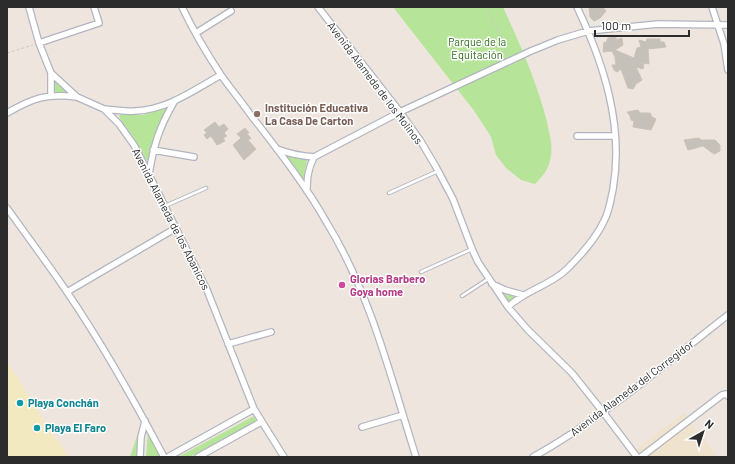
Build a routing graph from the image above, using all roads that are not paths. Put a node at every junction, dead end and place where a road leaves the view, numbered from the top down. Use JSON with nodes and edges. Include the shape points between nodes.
{"nodes":[{"id":1,"x":29,"y":7,"type":"edge"},
{"id":2,"x":94,"y":7,"type":"edge"},
{"id":3,"x":182,"y":7,"type":"edge"},
{"id":4,"x":318,"y":7,"type":"edge"},
{"id":5,"x":577,"y":7,"type":"edge"},
{"id":6,"x":712,"y":7,"type":"edge"},
{"id":7,"x":231,"y":11,"type":"dead end"},
{"id":8,"x":719,"y":25,"type":"junction"},
{"id":9,"x":728,"y":25,"type":"edge"},
{"id":10,"x":588,"y":31,"type":"junction"},
{"id":11,"x":196,"y":33,"type":"junction"},
{"id":12,"x":39,"y":43,"type":"junction"},
{"id":13,"x":728,"y":70,"type":"edge"},
{"id":14,"x":51,"y":73,"type":"junction"},
{"id":15,"x":221,"y":75,"type":"junction"},
{"id":16,"x":51,"y":96,"type":"junction"},
{"id":17,"x":77,"y":97,"type":"junction"},
{"id":18,"x":174,"y":102,"type":"junction"},
{"id":19,"x":104,"y":109,"type":"junction"},
{"id":20,"x":400,"y":112,"type":"junction"},
{"id":21,"x":7,"y":113,"type":"edge"},
{"id":22,"x":576,"y":136,"type":"dead end"},
{"id":23,"x":615,"y":136,"type":"junction"},
{"id":24,"x":277,"y":149,"type":"junction"},
{"id":25,"x":153,"y":150,"type":"junction"},
{"id":26,"x":194,"y":157,"type":"dead end"},
{"id":27,"x":314,"y":157,"type":"junction"},
{"id":28,"x":438,"y":171,"type":"junction"},
{"id":29,"x":149,"y":175,"type":"junction"},
{"id":30,"x":206,"y":188,"type":"dead end"},
{"id":31,"x":307,"y":191,"type":"junction"},
{"id":32,"x":389,"y":193,"type":"dead end"},
{"id":33,"x":165,"y":206,"type":"junction"},
{"id":34,"x":7,"y":208,"type":"edge"},
{"id":35,"x":176,"y":228,"type":"junction"},
{"id":36,"x":472,"y":249,"type":"junction"},
{"id":37,"x":421,"y":272,"type":"dead end"},
{"id":38,"x":490,"y":281,"type":"junction"},
{"id":39,"x":67,"y":292,"type":"junction"},
{"id":40,"x":523,"y":295,"type":"junction"},
{"id":41,"x":462,"y":296,"type":"dead end"},
{"id":42,"x":508,"y":307,"type":"junction"},
{"id":43,"x":728,"y":315,"type":"edge"},
{"id":44,"x":271,"y":332,"type":"dead end"},
{"id":45,"x":228,"y":344,"type":"junction"},
{"id":46,"x":728,"y":396,"type":"edge"},
{"id":47,"x":254,"y":409,"type":"junction"},
{"id":48,"x":603,"y":412,"type":"junction"},
{"id":49,"x":403,"y":415,"type":"junction"},
{"id":50,"x":145,"y":421,"type":"junction"},
{"id":51,"x":261,"y":422,"type":"junction"},
{"id":52,"x":362,"y":427,"type":"dead end"},
{"id":53,"x":636,"y":455,"type":"edge"},
{"id":54,"x":140,"y":457,"type":"edge"},
{"id":55,"x":164,"y":457,"type":"edge"},
{"id":56,"x":168,"y":457,"type":"edge"},
{"id":57,"x":198,"y":457,"type":"edge"},
{"id":58,"x":284,"y":457,"type":"edge"},
{"id":59,"x":416,"y":457,"type":"edge"},
{"id":60,"x":533,"y":457,"type":"edge"},
{"id":61,"x":641,"y":457,"type":"edge"}],
"edges":[{"from":1,"to":12,"type":"street","name":"Avenida Alameda de los Abanicos"},
{"from":2,"to":12,"type":"street","via":[[99,23]]},
{"from":3,"to":11,"type":"street"},
{"from":4,"to":20,"type":"street","name":"Avenida Alameda de los Molinos"},
{"from":5,"to":10,"type":"street"},
{"from":6,"to":8,"type":"street"},
{"from":7,"to":11,"type":"street"},
{"from":8,"to":9,"type":"street"},
{"from":8,"to":10,"type":"street","via":[[658,24]]},
{"from":8,"to":13,"type":"street"},
{"from":10,"to":20,"type":"street","via":[[558,40]]},
{"from":10,"to":23,"type":"street","via":[[604,73]]},
{"from":11,"to":15,"type":"street"},
{"from":12,"to":14,"type":"street","name":"Avenida Alameda de los Abanicos"},
{"from":14,"to":16,"type":"street"},
{"from":14,"to":17,"type":"street","name":"Avenida Alameda de los Abanicos"},
{"from":15,"to":18,"type":"street"},
{"from":15,"to":24,"type":"street"},
{"from":16,"to":17,"type":"street"},
{"from":16,"to":21,"type":"street","via":[[38,98]]},
{"from":17,"to":19,"type":"street","name":"Avenida Alameda de los Abanicos"},
{"from":18,"to":19,"type":"street","via":[[137,111]]},
{"from":18,"to":25,"type":"street","via":[[163,122]]},
{"from":19,"to":29,"type":"street","name":"Avenida Alameda de los Abanicos","via":[[134,144]]},
{"from":20,"to":27,"type":"street"},
{"from":20,"to":28,"type":"street","name":"Avenida Alameda de los Molinos"},
{"from":22,"to":23,"type":"street"},
{"from":23,"to":40,"type":"street","via":[[616,166],[612,196],[605,220],[590,244],[566,271]]},
{"from":24,"to":27,"type":"street","via":[[290,154]]},
{"from":24,"to":31,"type":"street"},
{"from":25,"to":26,"type":"street"},
{"from":25,"to":29,"type":"street"},
{"from":27,"to":31,"type":"street","via":[[306,178]]},
{"from":28,"to":32,"type":"lane"},
{"from":28,"to":36,"type":"street","name":"Avenida Alameda de los Molinos","via":[[453,199]]},
{"from":29,"to":33,"type":"street","name":"Avenida Alameda de los Abanicos"},
{"from":30,"to":33,"type":"lane"},
{"from":31,"to":49,"type":"street","via":[[328,224],[360,290],[385,353]]},
{"from":33,"to":35,"type":"street","name":"Avenida Alameda de los Abanicos"},
{"from":34,"to":39,"type":"street"},
{"from":35,"to":39,"type":"street"},
{"from":35,"to":45,"type":"street","name":"Avenida Alameda de los Abanicos","via":[[207,290]]},
{"from":36,"to":37,"type":"lane"},
{"from":36,"to":38,"type":"street","name":"Avenida Alameda de los Molinos"},
{"from":38,"to":40,"type":"street","via":[[504,290]]},
{"from":38,"to":41,"type":"lane"},
{"from":38,"to":42,"type":"street","name":"Avenida Alameda de los Molinos"},
{"from":39,"to":50,"type":"street"},
{"from":40,"to":42,"type":"street"},
{"from":42,"to":48,"type":"street","name":"Avenida Alameda de los Molinos","via":[[572,373]]},
{"from":43,"to":48,"type":"street","name":"Avenida Alameda del Corregidor"},
{"from":44,"to":45,"type":"street"},
{"from":45,"to":47,"type":"street","name":"Avenida Alameda de los Abanicos"},
{"from":46,"to":61,"type":"street","via":[[722,395]]},
{"from":47,"to":51,"type":"street","name":"Avenida Alameda de los Abanicos"},
{"from":47,"to":56,"type":"street"},
{"from":48,"to":53,"type":"street","name":"Avenida Alameda de los Molinos"},
{"from":48,"to":60,"type":"street","name":"Avenida Alameda del Corregidor","via":[[568,437]]},
{"from":49,"to":52,"type":"street"},
{"from":49,"to":59,"type":"street"},
{"from":50,"to":54,"type":"street"},
{"from":50,"to":55,"type":"street"},
{"from":51,"to":57,"type":"street"},
{"from":51,"to":58,"type":"street","name":"Avenida Alameda de los Abanicos"}]}
